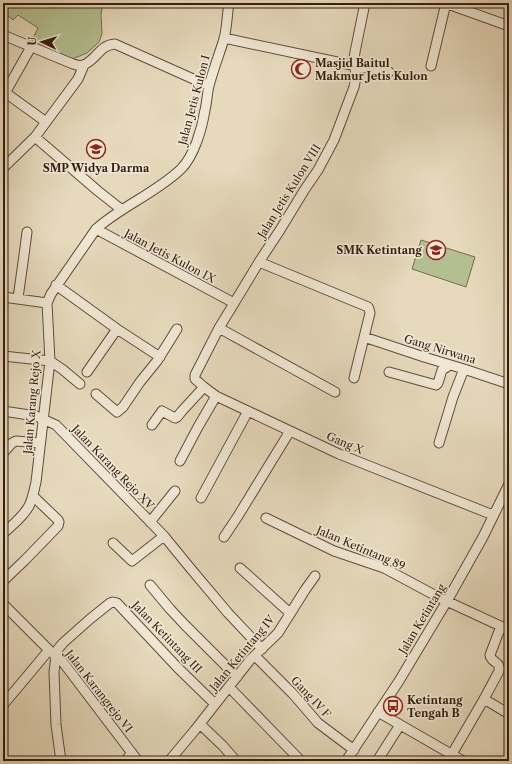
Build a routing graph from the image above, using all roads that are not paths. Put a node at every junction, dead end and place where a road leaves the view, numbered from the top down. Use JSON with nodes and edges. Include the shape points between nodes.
{"nodes":[{"id":1,"x":229,"y":3,"type":"edge"},
{"id":2,"x":365,"y":3,"type":"edge"},
{"id":3,"x":446,"y":3,"type":"edge"},
{"id":4,"x":509,"y":26,"type":"edge"},
{"id":5,"x":3,"y":35,"type":"edge"},
{"id":6,"x":224,"y":38,"type":"junction"},
{"id":7,"x":31,"y":47,"type":"junction"},
{"id":8,"x":84,"y":65,"type":"junction"},
{"id":9,"x":354,"y":66,"type":"junction"},
{"id":10,"x":431,"y":66,"type":"dead end"},
{"id":11,"x":389,"y":72,"type":"dead end"},
{"id":12,"x":210,"y":86,"type":"junction"},
{"id":13,"x":4,"y":92,"type":"edge"},
{"id":14,"x":46,"y":122,"type":"junction"},
{"id":15,"x":34,"y":137,"type":"junction"},
{"id":16,"x":3,"y":168,"type":"edge"},
{"id":17,"x":122,"y":210,"type":"junction"},
{"id":18,"x":96,"y":229,"type":"junction"},
{"id":19,"x":26,"y":232,"type":"dead end"},
{"id":20,"x":259,"y":262,"type":"junction"},
{"id":21,"x":56,"y":285,"type":"junction"},
{"id":22,"x":3,"y":297,"type":"edge"},
{"id":23,"x":18,"y":298,"type":"junction"},
{"id":24,"x":47,"y":303,"type":"junction"},
{"id":25,"x":234,"y":303,"type":"junction"},
{"id":26,"x":219,"y":328,"type":"junction"},
{"id":27,"x":177,"y":329,"type":"dead end"},
{"id":28,"x":117,"y":330,"type":"junction"},
{"id":29,"x":364,"y":337,"type":"junction"},
{"id":30,"x":3,"y":356,"type":"edge"},
{"id":31,"x":160,"y":357,"type":"junction"},
{"id":32,"x":50,"y":362,"type":"junction"},
{"id":33,"x":450,"y":365,"type":"junction"},
{"id":34,"x":464,"y":369,"type":"junction"},
{"id":35,"x":87,"y":372,"type":"dead end"},
{"id":36,"x":389,"y":372,"type":"dead end"},
{"id":37,"x":195,"y":378,"type":"joint"},
{"id":38,"x":354,"y":378,"type":"dead end"},
{"id":39,"x":80,"y":384,"type":"dead end"},
{"id":40,"x":509,"y":384,"type":"edge"},
{"id":41,"x":204,"y":388,"type":"junction"},
{"id":42,"x":335,"y":392,"type":"dead end"},
{"id":43,"x":96,"y":394,"type":"dead end"},
{"id":44,"x":216,"y":396,"type":"junction"},
{"id":45,"x":3,"y":411,"type":"edge"},
{"id":46,"x":248,"y":411,"type":"junction"},
{"id":47,"x":43,"y":419,"type":"junction"},
{"id":48,"x":152,"y":425,"type":"dead end"},
{"id":49,"x":290,"y":431,"type":"junction"},
{"id":50,"x":40,"y":443,"type":"junction"},
{"id":51,"x":439,"y":443,"type":"dead end"},
{"id":52,"x":3,"y":453,"type":"edge"},
{"id":53,"x":180,"y":461,"type":"dead end"},
{"id":54,"x":509,"y":484,"type":"edge"},
{"id":55,"x":175,"y":491,"type":"dead end"},
{"id":56,"x":33,"y":496,"type":"junction"},
{"id":57,"x":201,"y":498,"type":"dead end"},
{"id":58,"x":493,"y":515,"type":"junction"},
{"id":59,"x":266,"y":518,"type":"dead end"},
{"id":60,"x":150,"y":522,"type":"junction"},
{"id":61,"x":3,"y":534,"type":"edge"},
{"id":62,"x":164,"y":536,"type":"junction"},
{"id":63,"x":224,"y":537,"type":"dead end"},
{"id":64,"x":113,"y":543,"type":"dead end"},
{"id":65,"x":240,"y":568,"type":"dead end"},
{"id":66,"x":315,"y":576,"type":"dead end"},
{"id":67,"x":3,"y":581,"type":"edge"},
{"id":68,"x":150,"y":585,"type":"dead end"},
{"id":69,"x":447,"y":601,"type":"junction"},
{"id":70,"x":3,"y":604,"type":"edge"},
{"id":71,"x":290,"y":613,"type":"junction"},
{"id":72,"x":505,"y":628,"type":"edge"},
{"id":73,"x":262,"y":649,"type":"junction"},
{"id":74,"x":52,"y":652,"type":"junction"},
{"id":75,"x":255,"y":656,"type":"junction"},
{"id":76,"x":237,"y":677,"type":"junction"},
{"id":77,"x":229,"y":687,"type":"junction"},
{"id":78,"x":484,"y":699,"type":"junction"},
{"id":79,"x":215,"y":704,"type":"junction"},
{"id":80,"x":3,"y":705,"type":"edge"},
{"id":81,"x":378,"y":712,"type":"junction"},
{"id":82,"x":509,"y":714,"type":"edge"},
{"id":83,"x":200,"y":724,"type":"junction"},
{"id":84,"x":400,"y":725,"type":"junction"},
{"id":85,"x":354,"y":750,"type":"junction"},
{"id":86,"x":132,"y":753,"type":"junction"},
{"id":87,"x":452,"y":754,"type":"junction"},
{"id":88,"x":61,"y":761,"type":"edge"},
{"id":89,"x":125,"y":761,"type":"edge"},
{"id":90,"x":138,"y":761,"type":"edge"},
{"id":91,"x":169,"y":761,"type":"edge"},
{"id":92,"x":236,"y":761,"type":"edge"},
{"id":93,"x":301,"y":761,"type":"edge"},
{"id":94,"x":346,"y":761,"type":"edge"},
{"id":95,"x":376,"y":761,"type":"edge"},
{"id":96,"x":463,"y":761,"type":"edge"}],
"edges":[{"from":1,"to":6,"type":"street","name":"Jalan Jetis Kulon I"},
{"from":2,"to":9,"type":"street","name":"Jalan Jetis Kulon VIII"},
{"from":3,"to":4,"type":"street"},
{"from":3,"to":10,"type":"street"},
{"from":5,"to":7,"type":"street"},
{"from":6,"to":9,"type":"street"},
{"from":6,"to":12,"type":"street","name":"Jalan Jetis Kulon I"},
{"from":7,"to":8,"type":"street","via":[[73,64]]},
{"from":7,"to":13,"type":"street"},
{"from":8,"to":12,"type":"street","via":[[105,47],[115,44]]},
{"from":8,"to":14,"type":"street","via":[[78,79]]},
{"from":9,"to":11,"type":"street"},
{"from":9,"to":20,"type":"street","name":"Jalan Jetis Kulon VIII","via":[[354,87],[334,140],[318,170]]},
{"from":12,"to":17,"type":"street","name":"Jalan Jetis Kulon I","via":[[199,136],[182,168]]},
{"from":13,"to":14,"type":"street"},
{"from":14,"to":15,"type":"street"},
{"from":15,"to":16,"type":"street"},
{"from":15,"to":17,"type":"street"},
{"from":17,"to":18,"type":"street","name":"Jalan Jetis Kulon I"},
{"from":18,"to":21,"type":"street","name":"Jalan Karang Rejo X"},
{"from":18,"to":25,"type":"street","name":"Jalan Jetis Kulon IX"},
{"from":19,"to":23,"type":"street"},
{"from":20,"to":25,"type":"street","name":"Jalan Jetis Kulon VIII"},
{"from":20,"to":29,"type":"street","via":[[368,307],[370,313]]},
{"from":21,"to":24,"type":"street","name":"Jalan Karang Rejo X"},
{"from":21,"to":28,"type":"street"},
{"from":22,"to":23,"type":"street"},
{"from":23,"to":24,"type":"street"},
{"from":24,"to":32,"type":"street","name":"Jalan Karang Rejo X"},
{"from":25,"to":26,"type":"street","name":"Jalan Jetis Kulon VIII"},
{"from":26,"to":37,"type":"street","name":"Jalan Jetis Kulon VIII"},
{"from":26,"to":42,"type":"street"},
{"from":27,"to":31,"type":"street"},
{"from":28,"to":31,"type":"street"},
{"from":28,"to":35,"type":"street"},
{"from":29,"to":33,"type":"street","name":"Gang Nirwana"},
{"from":29,"to":38,"type":"street"},
{"from":30,"to":32,"type":"street"},
{"from":31,"to":43,"type":"street","via":[[117,412]]},
{"from":32,"to":39,"type":"street"},
{"from":32,"to":47,"type":"street","name":"Jalan Karang Rejo X"},
{"from":33,"to":34,"type":"street","name":"Gang Nirwana"},
{"from":33,"to":36,"type":"street","via":[[442,370],[436,385]]},
{"from":34,"to":40,"type":"street","name":"Gang Nirwana"},
{"from":34,"to":51,"type":"street"},
{"from":37,"to":41,"type":"street","name":"Gang X"},
{"from":41,"to":44,"type":"street","name":"Gang X"},
{"from":41,"to":48,"type":"street","via":[[178,417],[162,411]]},
{"from":44,"to":46,"type":"street","name":"Gang X"},
{"from":44,"to":53,"type":"street"},
{"from":45,"to":47,"type":"street","name":"Jalan Karang Rejo XV"},
{"from":46,"to":49,"type":"street","name":"Gang X"},
{"from":46,"to":57,"type":"street"},
{"from":47,"to":50,"type":"street","name":"Jalan Karang Rejo X"},
{"from":47,"to":60,"type":"street","name":"Jalan Karang Rejo XV","via":[[56,426]]},
{"from":49,"to":58,"type":"street","name":"Gang X","via":[[339,454]]},
{"from":49,"to":63,"type":"street"},
{"from":50,"to":52,"type":"street","via":[[14,441]]},
{"from":50,"to":56,"type":"street","name":"Jalan Karang Rejo X"},
{"from":54,"to":58,"type":"street","name":"Jalan Ketintang"},
{"from":55,"to":60,"type":"street"},
{"from":56,"to":61,"type":"street","name":"Jalan Karang Rejo X","via":[[23,514]]},
{"from":56,"to":67,"type":"street","via":[[58,520],[58,526]]},
{"from":58,"to":69,"type":"street","name":"Jalan Ketintang"},
{"from":59,"to":69,"type":"street","name":"Jalan Ketintang 89","via":[[334,551],[384,568]]},
{"from":60,"to":62,"type":"street","name":"Jalan Karang Rejo XV"},
{"from":62,"to":64,"type":"street","via":[[132,561]]},
{"from":62,"to":73,"type":"street","name":"Jalan Karang Rejo XV","via":[[228,614]]},
{"from":65,"to":71,"type":"street"},
{"from":66,"to":71,"type":"street","name":"Jalan Ketintang IV"},
{"from":68,"to":76,"type":"street","via":[[185,626]]},
{"from":69,"to":72,"type":"street","name":"Jalan Ketintang 89"},
{"from":69,"to":81,"type":"street","name":"Jalan Ketintang"},
{"from":70,"to":74,"type":"street","name":"Jalan Karangrejo VI"},
{"from":71,"to":73,"type":"street","name":"Jalan Ketintang IV","via":[[278,633]]},
{"from":72,"to":78,"type":"street","via":[[490,655],[500,667]]},
{"from":73,"to":75,"type":"street","name":"Jalan Ketintang IV"},
{"from":74,"to":79,"type":"street","name":"Jalan Ketintang III","via":[[110,603],[115,602]]},
{"from":74,"to":80,"type":"street"},
{"from":74,"to":86,"type":"street","name":"Jalan Karangrejo VI","via":[[62,661]]},
{"from":74,"to":88,"type":"street","name":"Jalan Ketintang III","via":[[56,725]]},
{"from":75,"to":76,"type":"street","name":"Jalan Ketintang IV"},
{"from":75,"to":85,"type":"street","name":"Gang IV F","via":[[318,723]]},
{"from":76,"to":77,"type":"street","name":"Jalan Ketintang IV"},
{"from":77,"to":79,"type":"street","name":"Jalan Ketintang IV"},
{"from":77,"to":93,"type":"street"},
{"from":78,"to":82,"type":"street"},
{"from":78,"to":87,"type":"street"},
{"from":79,"to":83,"type":"street","name":"Jalan Ketintang IV"},
{"from":81,"to":84,"type":"street"},
{"from":81,"to":85,"type":"street","name":"Jalan Ketintang"},
{"from":83,"to":91,"type":"street","name":"Jalan Ketintang IV"},
{"from":83,"to":92,"type":"street"},
{"from":84,"to":87,"type":"street"},
{"from":84,"to":95,"type":"street"},
{"from":85,"to":94,"type":"street","name":"Jalan Ketintang"},
{"from":86,"to":89,"type":"street"},
{"from":86,"to":90,"type":"street","name":"Jalan Karangrejo VI"},
{"from":87,"to":96,"type":"street"}]}
